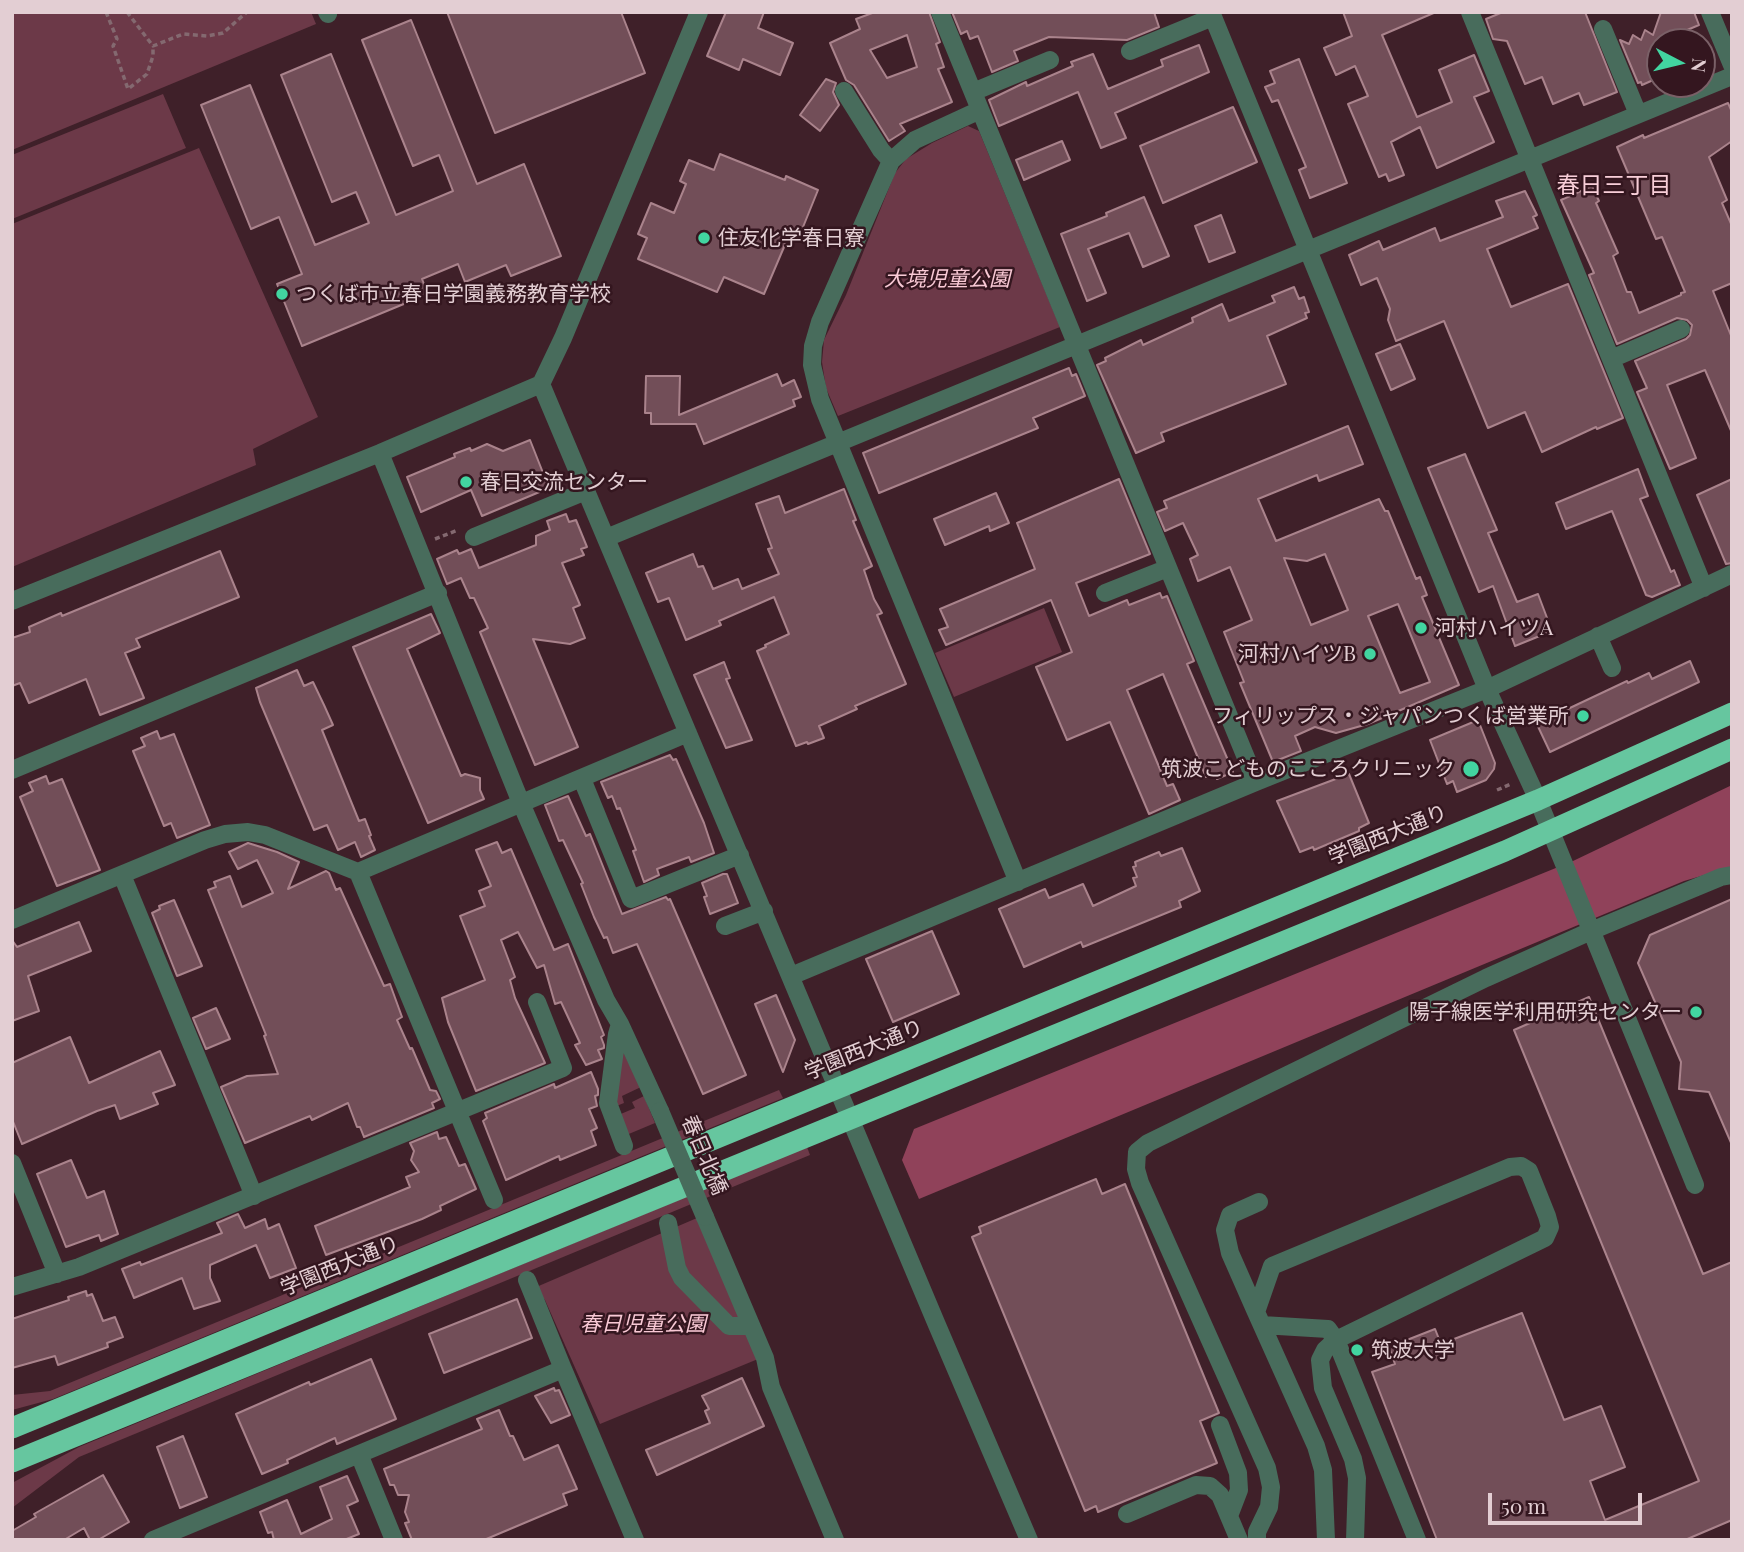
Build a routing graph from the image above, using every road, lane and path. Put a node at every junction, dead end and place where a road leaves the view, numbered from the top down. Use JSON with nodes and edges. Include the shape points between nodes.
{"nodes":[{"id":1,"x":106,"y":12,"type":"edge"},
{"id":2,"x":127,"y":12,"type":"edge"},
{"id":3,"x":247,"y":12,"type":"edge"},
{"id":4,"x":699,"y":12,"type":"edge"},
{"id":5,"x":940,"y":12,"type":"edge"},
{"id":6,"x":1470,"y":12,"type":"edge"},
{"id":7,"x":1710,"y":12,"type":"edge"},
{"id":8,"x":1212,"y":15,"type":"edge"},
{"id":9,"x":1603,"y":29,"type":"dead end"},
{"id":10,"x":153,"y":46,"type":"junction"},
{"id":11,"x":1130,"y":51,"type":"dead end"},
{"id":12,"x":1050,"y":60,"type":"dead end"},
{"id":13,"x":1732,"y":65,"type":"edge"},
{"id":14,"x":1732,"y":76,"type":"edge"},
{"id":15,"x":844,"y":91,"type":"dead end"},
{"id":16,"x":973,"y":92,"type":"junction"},
{"id":17,"x":980,"y":110,"type":"junction"},
{"id":18,"x":1638,"y":114,"type":"junction"},
{"id":19,"x":1530,"y":158,"type":"junction"},
{"id":20,"x":891,"y":161,"type":"junction"},
{"id":21,"x":1309,"y":250,"type":"junction"},
{"id":22,"x":1681,"y":329,"type":"dead end"},
{"id":23,"x":1076,"y":345,"type":"junction"},
{"id":24,"x":1611,"y":359,"type":"junction"},
{"id":25,"x":541,"y":384,"type":"junction"},
{"id":26,"x":839,"y":443,"type":"junction"},
{"id":27,"x":380,"y":453,"type":"junction"},
{"id":28,"x":586,"y":491,"type":"junction"},
{"id":29,"x":474,"y":537,"type":"joint"},
{"id":30,"x":606,"y":538,"type":"junction"},
{"id":31,"x":418,"y":545,"type":"junction"},
{"id":32,"x":1168,"y":568,"type":"junction"},
{"id":33,"x":1732,"y":574,"type":"edge"},
{"id":34,"x":1704,"y":588,"type":"junction"},
{"id":35,"x":438,"y":593,"type":"junction"},
{"id":36,"x":1105,"y":593,"type":"dead end"},
{"id":37,"x":12,"y":601,"type":"edge"},
{"id":38,"x":1598,"y":636,"type":"junction"},
{"id":39,"x":1612,"y":668,"type":"dead end"},
{"id":40,"x":1487,"y":689,"type":"junction"},
{"id":41,"x":1732,"y":713,"type":"edge"},
{"id":42,"x":688,"y":733,"type":"junction"},
{"id":43,"x":1732,"y":749,"type":"edge"},
{"id":44,"x":12,"y":770,"type":"edge"},
{"id":45,"x":582,"y":779,"type":"junction"},
{"id":46,"x":1256,"y":782,"type":"junction"},
{"id":47,"x":1512,"y":783,"type":"dead end"},
{"id":48,"x":1497,"y":790,"type":"dead end"},
{"id":49,"x":1538,"y":800,"type":"junction"},
{"id":50,"x":521,"y":803,"type":"junction"},
{"id":51,"x":1550,"y":831,"type":"junction"},
{"id":52,"x":740,"y":855,"type":"junction"},
{"id":53,"x":358,"y":872,"type":"junction"},
{"id":54,"x":122,"y":875,"type":"junction"},
{"id":55,"x":1732,"y":875,"type":"edge"},
{"id":56,"x":1018,"y":882,"type":"junction"},
{"id":57,"x":764,"y":911,"type":"junction"},
{"id":58,"x":12,"y":920,"type":"edge"},
{"id":59,"x":725,"y":926,"type":"dead end"},
{"id":60,"x":1591,"y":931,"type":"junction"},
{"id":61,"x":791,"y":976,"type":"junction"},
{"id":62,"x":537,"y":1002,"type":"dead end"},
{"id":63,"x":620,"y":1024,"type":"junction"},
{"id":64,"x":838,"y":1087,"type":"junction"},
{"id":65,"x":457,"y":1112,"type":"junction"},
{"id":66,"x":851,"y":1118,"type":"junction"},
{"id":67,"x":624,"y":1146,"type":"dead end"},
{"id":68,"x":12,"y":1163,"type":"edge"},
{"id":69,"x":1695,"y":1185,"type":"dead end"},
{"id":70,"x":254,"y":1196,"type":"junction"},
{"id":71,"x":494,"y":1199,"type":"dead end"},
{"id":72,"x":1259,"y":1202,"type":"dead end"},
{"id":73,"x":668,"y":1223,"type":"dead end"},
{"id":74,"x":57,"y":1274,"type":"junction"},
{"id":75,"x":527,"y":1280,"type":"dead end"},
{"id":76,"x":12,"y":1287,"type":"edge"},
{"id":77,"x":1259,"y":1318,"type":"junction"},
{"id":78,"x":750,"y":1326,"type":"junction"},
{"id":79,"x":1336,"y":1340,"type":"junction"},
{"id":80,"x":563,"y":1369,"type":"junction"},
{"id":81,"x":1220,"y":1425,"type":"dead end"},
{"id":82,"x":12,"y":1428,"type":"edge"},
{"id":83,"x":359,"y":1454,"type":"junction"},
{"id":84,"x":12,"y":1462,"type":"edge"},
{"id":85,"x":1127,"y":1514,"type":"dead end"},
{"id":86,"x":1229,"y":1516,"type":"junction"},
{"id":87,"x":161,"y":1538,"type":"edge"},
{"id":88,"x":394,"y":1540,"type":"edge"},
{"id":89,"x":635,"y":1540,"type":"edge"},
{"id":90,"x":835,"y":1540,"type":"edge"},
{"id":91,"x":1029,"y":1540,"type":"edge"},
{"id":92,"x":1239,"y":1540,"type":"edge"},
{"id":93,"x":1257,"y":1540,"type":"edge"},
{"id":94,"x":1326,"y":1540,"type":"edge"},
{"id":95,"x":1355,"y":1540,"type":"edge"},
{"id":96,"x":1417,"y":1540,"type":"edge"}],
"edges":[{"from":1,"to":10,"type":"path","via":[[128,89],[147,74]]},
{"from":2,"to":10,"type":"path"},
{"from":3,"to":10,"type":"path","via":[[223,33],[183,34]]},
{"from":4,"to":25,"type":"street"},
{"from":5,"to":16,"type":"street"},
{"from":6,"to":19,"type":"street"},
{"from":7,"to":13,"type":"street"},
{"from":8,"to":11,"type":"street"},
{"from":8,"to":21,"type":"street"},
{"from":9,"to":18,"type":"street"},
{"from":12,"to":16,"type":"street"},
{"from":14,"to":18,"type":"street"},
{"from":15,"to":20,"type":"street"},
{"from":16,"to":17,"type":"street"},
{"from":17,"to":20,"type":"street","via":[[915,140]]},
{"from":17,"to":23,"type":"street"},
{"from":18,"to":19,"type":"street"},
{"from":19,"to":21,"type":"street"},
{"from":19,"to":24,"type":"street"},
{"from":20,"to":26,"type":"street","via":[[813,346],[814,377]]},
{"from":21,"to":23,"type":"street"},
{"from":21,"to":40,"type":"street"},
{"from":22,"to":24,"type":"street"},
{"from":23,"to":26,"type":"street"},
{"from":23,"to":32,"type":"street"},
{"from":24,"to":34,"type":"street"},
{"from":25,"to":27,"type":"street"},
{"from":25,"to":28,"type":"street"},
{"from":26,"to":30,"type":"street"},
{"from":26,"to":56,"type":"street"},
{"from":27,"to":31,"type":"street","name":"春日北橋"},
{"from":27,"to":37,"type":"street"},
{"from":28,"to":29,"type":"street"},
{"from":28,"to":30,"type":"street"},
{"from":29,"to":31,"type":"path","via":[[463,528]]},
{"from":30,"to":42,"type":"street"},
{"from":31,"to":35,"type":"street","name":"春日北橋"},
{"from":32,"to":36,"type":"street"},
{"from":32,"to":46,"type":"street"},
{"from":33,"to":34,"type":"street"},
{"from":34,"to":38,"type":"street"},
{"from":35,"to":44,"type":"street"},
{"from":35,"to":50,"type":"street","name":"春日北橋"},
{"from":38,"to":39,"type":"street"},
{"from":38,"to":40,"type":"street","via":[[1577,638]]},
{"from":40,"to":46,"type":"street"},
{"from":40,"to":49,"type":"street"},
{"from":41,"to":49,"type":"highway","name":"学園西大通り"},
{"from":42,"to":45,"type":"street"},
{"from":42,"to":52,"type":"street"},
{"from":43,"to":51,"type":"highway"},
{"from":45,"to":50,"type":"street"},
{"from":45,"to":52,"type":"street","via":[[631,899]]},
{"from":46,"to":56,"type":"street"},
{"from":47,"to":48,"type":"path"},
{"from":49,"to":51,"type":"street"},
{"from":49,"to":64,"type":"highway","name":"学園西大通り"},
{"from":50,"to":53,"type":"street"},
{"from":50,"to":63,"type":"street","name":"春日北橋"},
{"from":51,"to":60,"type":"street"},
{"from":51,"to":66,"type":"highway"},
{"from":52,"to":57,"type":"street"},
{"from":53,"to":54,"type":"street","via":[[248,832],[205,840]]},
{"from":53,"to":65,"type":"street"},
{"from":54,"to":58,"type":"street"},
{"from":54,"to":70,"type":"street"},
{"from":55,"to":60,"type":"street"},
{"from":56,"to":61,"type":"street"},
{"from":57,"to":59,"type":"street"},
{"from":57,"to":61,"type":"street"},
{"from":60,"to":69,"type":"street"},
{"from":60,"to":93,"type":"street","via":[[1210,1112],[1137,1152],[1140,1183],[1266,1468],[1271,1487],[1269,1507]]},
{"from":61,"to":64,"type":"street"},
{"from":62,"to":65,"type":"street","via":[[563,1068]]},
{"from":63,"to":67,"type":"street","via":[[608,1103]]},
{"from":63,"to":78,"type":"street","name":"春日北橋","bridge":true},
{"from":64,"to":66,"type":"street"},
{"from":64,"to":82,"type":"highway","name":"学園西大通り"},
{"from":65,"to":70,"type":"street"},
{"from":65,"to":71,"type":"street"},
{"from":66,"to":84,"type":"highway"},
{"from":66,"to":91,"type":"street"},
{"from":68,"to":74,"type":"street"},
{"from":70,"to":74,"type":"street"},
{"from":72,"to":77,"type":"street","via":[[1230,1215],[1225,1230],[1230,1253]]},
{"from":73,"to":78,"type":"street","via":[[682,1278],[729,1325]]},
{"from":74,"to":76,"type":"street"},
{"from":75,"to":80,"type":"street"},
{"from":77,"to":79,"type":"street","via":[[1328,1329]]},
{"from":77,"to":79,"type":"street","via":[[1272,1266],[1510,1167],[1529,1171],[1550,1227],[1545,1238]]},
{"from":77,"to":94,"type":"street","via":[[1323,1469]]},
{"from":78,"to":90,"type":"street","name":"春日北橋"},
{"from":79,"to":95,"type":"street","via":[[1320,1360],[1323,1388],[1357,1478]]},
{"from":79,"to":96,"type":"street"},
{"from":80,"to":83,"type":"street"},
{"from":80,"to":89,"type":"street"},
{"from":81,"to":86,"type":"street","via":[[1239,1490]]},
{"from":83,"to":87,"type":"street"},
{"from":83,"to":88,"type":"street"},
{"from":85,"to":86,"type":"street","via":[[1195,1485],[1210,1486],[1220,1495]]},
{"from":86,"to":92,"type":"street"}]}
